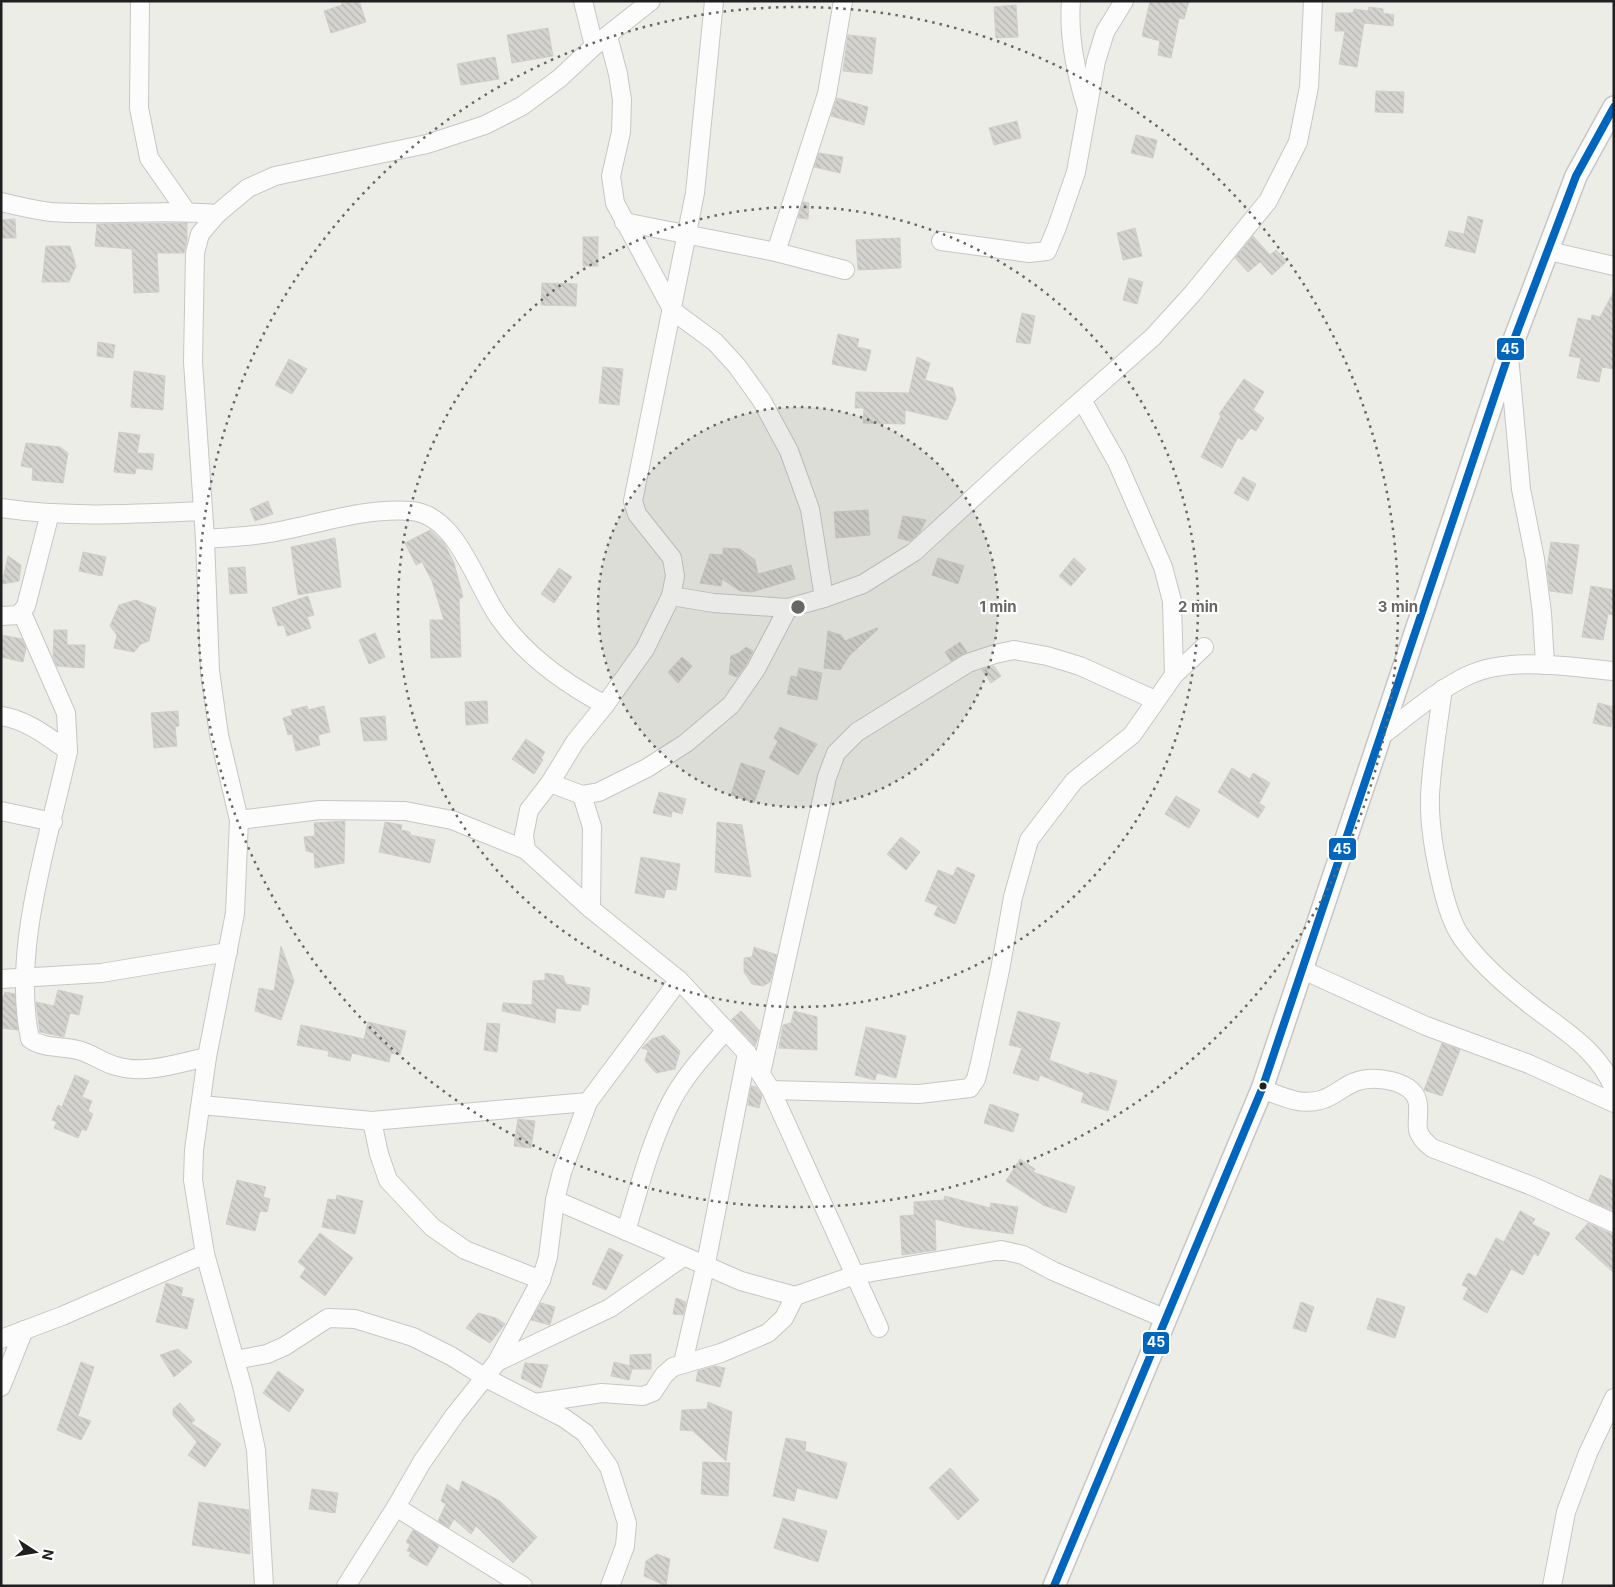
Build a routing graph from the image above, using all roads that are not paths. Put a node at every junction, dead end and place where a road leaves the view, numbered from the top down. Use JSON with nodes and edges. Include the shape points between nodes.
{"nodes":[{"id":1,"x":140,"y":1,"type":"edge"},
{"id":2,"x":583,"y":1,"type":"edge"},
{"id":3,"x":651,"y":1,"type":"edge"},
{"id":4,"x":714,"y":1,"type":"edge"},
{"id":5,"x":843,"y":1,"type":"edge"},
{"id":6,"x":1071,"y":1,"type":"edge"},
{"id":7,"x":1124,"y":1,"type":"edge"},
{"id":8,"x":1313,"y":1,"type":"edge"},
{"id":9,"x":601,"y":41,"type":"junction"},
{"id":10,"x":1614,"y":107,"type":"edge"},
{"id":11,"x":1088,"y":112,"type":"junction"},
{"id":12,"x":1,"y":202,"type":"edge"},
{"id":13,"x":186,"y":211,"type":"junction"},
{"id":14,"x":217,"y":214,"type":"junction"},
{"id":15,"x":624,"y":222,"type":"junction"},
{"id":16,"x":688,"y":234,"type":"junction"},
{"id":17,"x":941,"y":241,"type":"dead end"},
{"id":18,"x":1549,"y":250,"type":"junction"},
{"id":19,"x":776,"y":252,"type":"junction"},
{"id":20,"x":1611,"y":261,"type":"edge"},
{"id":21,"x":845,"y":270,"type":"dead end"},
{"id":22,"x":673,"y":311,"type":"junction"},
{"id":23,"x":1509,"y":353,"type":"junction"},
{"id":24,"x":1082,"y":400,"type":"junction"},
{"id":25,"x":1,"y":508,"type":"edge"},
{"id":26,"x":203,"y":511,"type":"junction"},
{"id":27,"x":50,"y":513,"type":"junction"},
{"id":28,"x":205,"y":539,"type":"junction"},
{"id":29,"x":671,"y":596,"type":"junction"},
{"id":30,"x":824,"y":598,"type":"junction"},
{"id":31,"x":788,"y":608,"type":"junction"},
{"id":32,"x":22,"y":613,"type":"junction"},
{"id":33,"x":1,"y":616,"type":"edge"},
{"id":34,"x":1204,"y":647,"type":"dead end"},
{"id":35,"x":1544,"y":665,"type":"junction"},
{"id":36,"x":1614,"y":671,"type":"edge"},
{"id":37,"x":1174,"y":675,"type":"junction"},
{"id":38,"x":1443,"y":690,"type":"junction"},
{"id":39,"x":1155,"y":700,"type":"junction"},
{"id":40,"x":605,"y":705,"type":"junction"},
{"id":41,"x":1,"y":716,"type":"edge"},
{"id":42,"x":1381,"y":736,"type":"junction"},
{"id":43,"x":68,"y":751,"type":"junction"},
{"id":44,"x":550,"y":783,"type":"junction"},
{"id":45,"x":582,"y":795,"type":"junction"},
{"id":46,"x":1,"y":810,"type":"edge"},
{"id":47,"x":239,"y":820,"type":"junction"},
{"id":48,"x":53,"y":822,"type":"junction"},
{"id":49,"x":526,"y":850,"type":"junction"},
{"id":50,"x":591,"y":909,"type":"junction"},
{"id":51,"x":228,"y":952,"type":"junction"},
{"id":52,"x":1303,"y":970,"type":"junction"},
{"id":53,"x":1,"y":979,"type":"edge"},
{"id":54,"x":26,"y":979,"type":"junction"},
{"id":55,"x":679,"y":980,"type":"junction"},
{"id":56,"x":726,"y":1030,"type":"junction"},
{"id":57,"x":747,"y":1053,"type":"junction"},
{"id":58,"x":207,"y":1057,"type":"junction"},
{"id":59,"x":761,"y":1073,"type":"junction"},
{"id":60,"x":1262,"y":1088,"type":"junction"},
{"id":61,"x":1614,"y":1089,"type":"edge"},
{"id":62,"x":771,"y":1090,"type":"junction"},
{"id":63,"x":588,"y":1102,"type":"junction"},
{"id":64,"x":1614,"y":1103,"type":"edge"},
{"id":65,"x":201,"y":1105,"type":"junction"},
{"id":66,"x":372,"y":1121,"type":"junction"},
{"id":67,"x":555,"y":1200,"type":"junction"},
{"id":68,"x":1614,"y":1223,"type":"edge"},
{"id":69,"x":626,"y":1231,"type":"junction"},
{"id":70,"x":206,"y":1254,"type":"junction"},
{"id":71,"x":683,"y":1256,"type":"junction"},
{"id":72,"x":706,"y":1266,"type":"junction"},
{"id":73,"x":855,"y":1275,"type":"junction"},
{"id":74,"x":541,"y":1280,"type":"junction"},
{"id":75,"x":795,"y":1296,"type":"junction"},
{"id":76,"x":1166,"y":1319,"type":"junction"},
{"id":77,"x":879,"y":1328,"type":"dead end"},
{"id":78,"x":24,"y":1330,"type":"junction"},
{"id":79,"x":1,"y":1339,"type":"edge"},
{"id":80,"x":235,"y":1360,"type":"junction"},
{"id":81,"x":497,"y":1362,"type":"junction"},
{"id":82,"x":683,"y":1363,"type":"junction"},
{"id":83,"x":486,"y":1378,"type":"junction"},
{"id":84,"x":1,"y":1387,"type":"edge"},
{"id":85,"x":1614,"y":1398,"type":"edge"},
{"id":86,"x":535,"y":1403,"type":"junction"},
{"id":87,"x":396,"y":1507,"type":"junction"},
{"id":88,"x":264,"y":1586,"type":"edge"},
{"id":89,"x":346,"y":1586,"type":"edge"},
{"id":90,"x":523,"y":1586,"type":"edge"},
{"id":91,"x":610,"y":1586,"type":"edge"},
{"id":92,"x":1054,"y":1586,"type":"edge"},
{"id":93,"x":1552,"y":1586,"type":"edge"}],
"edges":[{"from":1,"to":13,"type":"street","via":[[139,108],[150,158]]},
{"from":2,"to":9,"type":"street"},
{"from":3,"to":9,"type":"street"},
{"from":4,"to":16,"type":"street"},
{"from":5,"to":19,"type":"street","via":[[827,94]]},
{"from":6,"to":11,"type":"street","via":[[1073,58]]},
{"from":7,"to":11,"type":"street","via":[[1105,32],[1096,61]]},
{"from":8,"to":24,"type":"street","via":[[1309,87],[1298,142],[1268,201],[1153,337]]},
{"from":9,"to":14,"type":"street","via":[[560,78],[522,106],[485,125],[427,144],[275,176],[248,188]]},
{"from":9,"to":15,"type":"street","via":[[618,74],[622,100],[621,132],[611,176],[615,203]]},
{"from":10,"to":18,"type":"street","via":[[1576,176]]},
{"from":11,"to":17,"type":"street","via":[[1076,172],[1047,250],[1029,253]]},
{"from":12,"to":13,"type":"street","via":[[48,212]]},
{"from":13,"to":14,"type":"street"},
{"from":14,"to":26,"type":"street","via":[[200,234],[195,254],[193,362]]},
{"from":15,"to":16,"type":"street"},
{"from":15,"to":22,"type":"street"},
{"from":16,"to":19,"type":"street"},
{"from":16,"to":22,"type":"street"},
{"from":18,"to":20,"type":"street"},
{"from":18,"to":23,"type":"street"},
{"from":19,"to":21,"type":"street"},
{"from":22,"to":29,"type":"street","via":[[633,501],[637,514],[672,558],[675,576]]},
{"from":22,"to":30,"type":"street","via":[[715,342],[737,366],[762,401],[789,452],[810,509]]},
{"from":23,"to":35,"type":"street","via":[[1521,489],[1542,613]]},
{"from":23,"to":42,"type":"street"},
{"from":24,"to":30,"type":"street","via":[[914,552],[863,584]]},
{"from":24,"to":37,"type":"street","via":[[1117,462],[1163,568],[1172,601]]},
{"from":25,"to":27,"type":"street"},
{"from":26,"to":27,"type":"street"},
{"from":26,"to":28,"type":"street"},
{"from":27,"to":32,"type":"street","via":[[29,598]]},
{"from":28,"to":40,"type":"street","via":[[268,533],[347,515],[397,511],[432,517],[448,529],[500,620],[537,660]]},
{"from":28,"to":47,"type":"street","via":[[210,671],[218,735]]},
{"from":29,"to":31,"type":"street","via":[[714,603]]},
{"from":29,"to":40,"type":"street","via":[[645,649]]},
{"from":30,"to":31,"type":"street"},
{"from":31,"to":45,"type":"street","via":[[756,670],[731,705],[710,725],[647,768],[599,792]]},
{"from":32,"to":33,"type":"street"},
{"from":32,"to":43,"type":"street","via":[[66,712]]},
{"from":34,"to":37,"type":"street"},
{"from":35,"to":36,"type":"street"},
{"from":35,"to":38,"type":"street","via":[[1491,668],[1470,674]]},
{"from":37,"to":39,"type":"street"},
{"from":38,"to":42,"type":"street"},
{"from":38,"to":61,"type":"street","via":[[1430,796],[1437,866],[1451,915],[1461,937],[1475,953],[1528,1003],[1585,1046],[1599,1062]]},
{"from":39,"to":59,"type":"street","via":[[1080,666],[1014,650],[968,662],[857,732],[836,753],[827,777]]},
{"from":39,"to":62,"type":"street","via":[[1132,735],[1074,781],[1029,840],[1013,897],[976,1079],[970,1088],[919,1094]]},
{"from":40,"to":44,"type":"street","via":[[575,742]]},
{"from":41,"to":43,"type":"street","via":[[33,727]]},
{"from":42,"to":52,"type":"street"},
{"from":43,"to":48,"type":"street"},
{"from":44,"to":45,"type":"street"},
{"from":44,"to":49,"type":"street","via":[[527,816]]},
{"from":45,"to":50,"type":"street","via":[[592,827]]},
{"from":46,"to":48,"type":"street"},
{"from":47,"to":49,"type":"street","via":[[320,810],[405,811],[452,820]]},
{"from":47,"to":51,"type":"street","via":[[238,876]]},
{"from":48,"to":54,"type":"street","via":[[27,941]]},
{"from":49,"to":50,"type":"street"},
{"from":50,"to":55,"type":"street"},
{"from":51,"to":54,"type":"street","via":[[101,973]]},
{"from":51,"to":58,"type":"street"},
{"from":52,"to":60,"type":"street"},
{"from":52,"to":64,"type":"street","via":[[1426,1026],[1529,1064]]},
{"from":53,"to":54,"type":"street"},
{"from":54,"to":58,"type":"street","via":[[28,1030],[30,1039],[38,1044],[85,1052],[118,1067],[134,1069]]},
{"from":55,"to":56,"type":"street"},
{"from":55,"to":63,"type":"street"},
{"from":56,"to":57,"type":"street"},
{"from":56,"to":69,"type":"street","via":[[690,1072],[671,1103],[654,1142]]},
{"from":57,"to":59,"type":"street"},
{"from":57,"to":72,"type":"street"},
{"from":58,"to":65,"type":"street"},
{"from":59,"to":62,"type":"street"},
{"from":60,"to":68,"type":"street","via":[[1292,1101],[1308,1101],[1322,1100],[1367,1079],[1398,1083],[1416,1096],[1419,1104],[1418,1131],[1432,1148],[1532,1186]]},
{"from":60,"to":76,"type":"street"},
{"from":62,"to":73,"type":"street"},
{"from":63,"to":66,"type":"street"},
{"from":63,"to":67,"type":"street","via":[[565,1162]]},
{"from":65,"to":66,"type":"street"},
{"from":65,"to":70,"type":"street","via":[[193,1180]]},
{"from":66,"to":74,"type":"street","via":[[388,1180],[432,1227],[465,1250]]},
{"from":67,"to":69,"type":"street"},
{"from":67,"to":74,"type":"street","via":[[548,1257]]},
{"from":69,"to":71,"type":"street"},
{"from":70,"to":78,"type":"street"},
{"from":70,"to":80,"type":"street"},
{"from":71,"to":72,"type":"street"},
{"from":71,"to":81,"type":"street","via":[[610,1308]]},
{"from":72,"to":75,"type":"street"},
{"from":72,"to":82,"type":"street"},
{"from":73,"to":75,"type":"street"},
{"from":73,"to":76,"type":"street","via":[[1001,1250],[1023,1255],[1054,1272]]},
{"from":73,"to":77,"type":"street"},
{"from":74,"to":81,"type":"street"},
{"from":75,"to":82,"type":"street","via":[[784,1318],[768,1333]]},
{"from":76,"to":92,"type":"street"},
{"from":78,"to":79,"type":"street"},
{"from":78,"to":84,"type":"street"},
{"from":80,"to":83,"type":"street","via":[[267,1354],[285,1346],[328,1318],[348,1318],[413,1337]]},
{"from":80,"to":88,"type":"street","via":[[256,1450]]},
{"from":81,"to":83,"type":"street"},
{"from":82,"to":86,"type":"street","via":[[668,1370],[653,1392],[643,1396],[602,1393]]},
{"from":83,"to":86,"type":"street"},
{"from":83,"to":87,"type":"street","via":[[454,1416]]},
{"from":85,"to":93,"type":"street","via":[[1588,1453],[1566,1512]]},
{"from":86,"to":91,"type":"street","via":[[585,1433],[609,1467],[627,1523],[625,1546]]},
{"from":87,"to":89,"type":"street"},
{"from":87,"to":90,"type":"street"}]}
